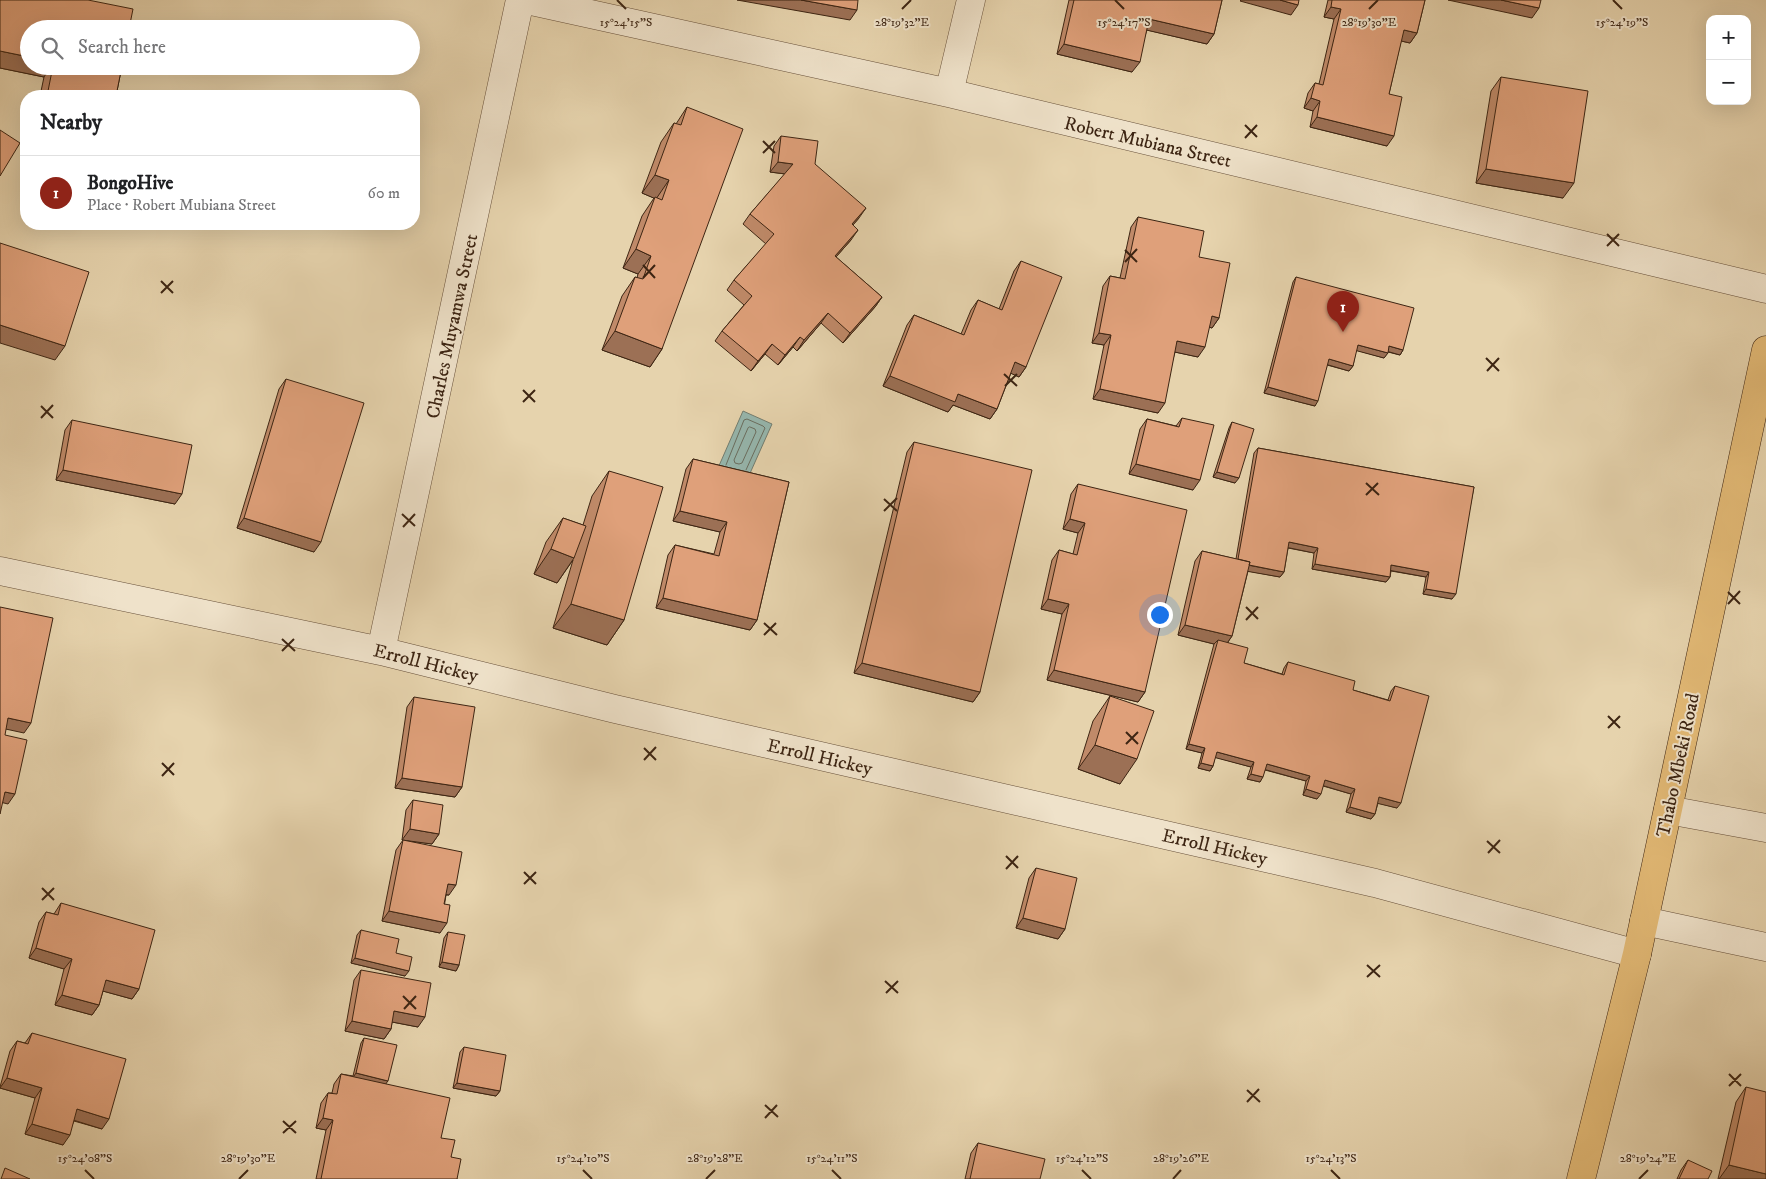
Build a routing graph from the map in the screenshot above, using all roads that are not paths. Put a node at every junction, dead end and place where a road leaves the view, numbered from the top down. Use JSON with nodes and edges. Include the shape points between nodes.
{"nodes":[{"id":1,"x":520,"y":0,"type":"edge"},
{"id":2,"x":527,"y":0,"type":"edge"},
{"id":3,"x":972,"y":0,"type":"edge"},
{"id":4,"x":950,"y":93,"type":"junction"},
{"id":5,"x":1766,"y":289,"type":"edge"},
{"id":6,"x":1766,"y":350,"type":"edge"},
{"id":7,"x":0,"y":570,"type":"edge"},
{"id":8,"x":381,"y":651,"type":"junction"},
{"id":9,"x":1668,"y":810,"type":"junction"},
{"id":10,"x":1766,"y":828,"type":"edge"},
{"id":11,"x":1644,"y":921,"type":"junction"},
{"id":12,"x":1766,"y":947,"type":"edge"},
{"id":13,"x":1637,"y":954,"type":"junction"},
{"id":14,"x":1581,"y":1179,"type":"edge"}],
"edges":[{"from":1,"to":8,"type":"street","name":"Charles Muyamwa Street"},
{"from":2,"to":4,"type":"street","name":"Robert Mubiana Street"},
{"from":3,"to":4,"type":"street"},
{"from":4,"to":5,"type":"street","name":"Robert Mubiana Street"},
{"from":6,"to":9,"type":"main road","name":"Thabo Mbeki Road"},
{"from":7,"to":8,"type":"street","name":"Erroll Hickey"},
{"from":8,"to":13,"type":"street","name":"Erroll Hickey","via":[[625,711],[1375,883]]},
{"from":9,"to":10,"type":"street"},
{"from":9,"to":11,"type":"main road","name":"Thabo Mbeki Road"},
{"from":11,"to":12,"type":"street"},
{"from":11,"to":13,"type":"main road","name":"Thabo Mbeki Road"},
{"from":13,"to":14,"type":"main road","name":"Thabo Mbeki Road"}]}
